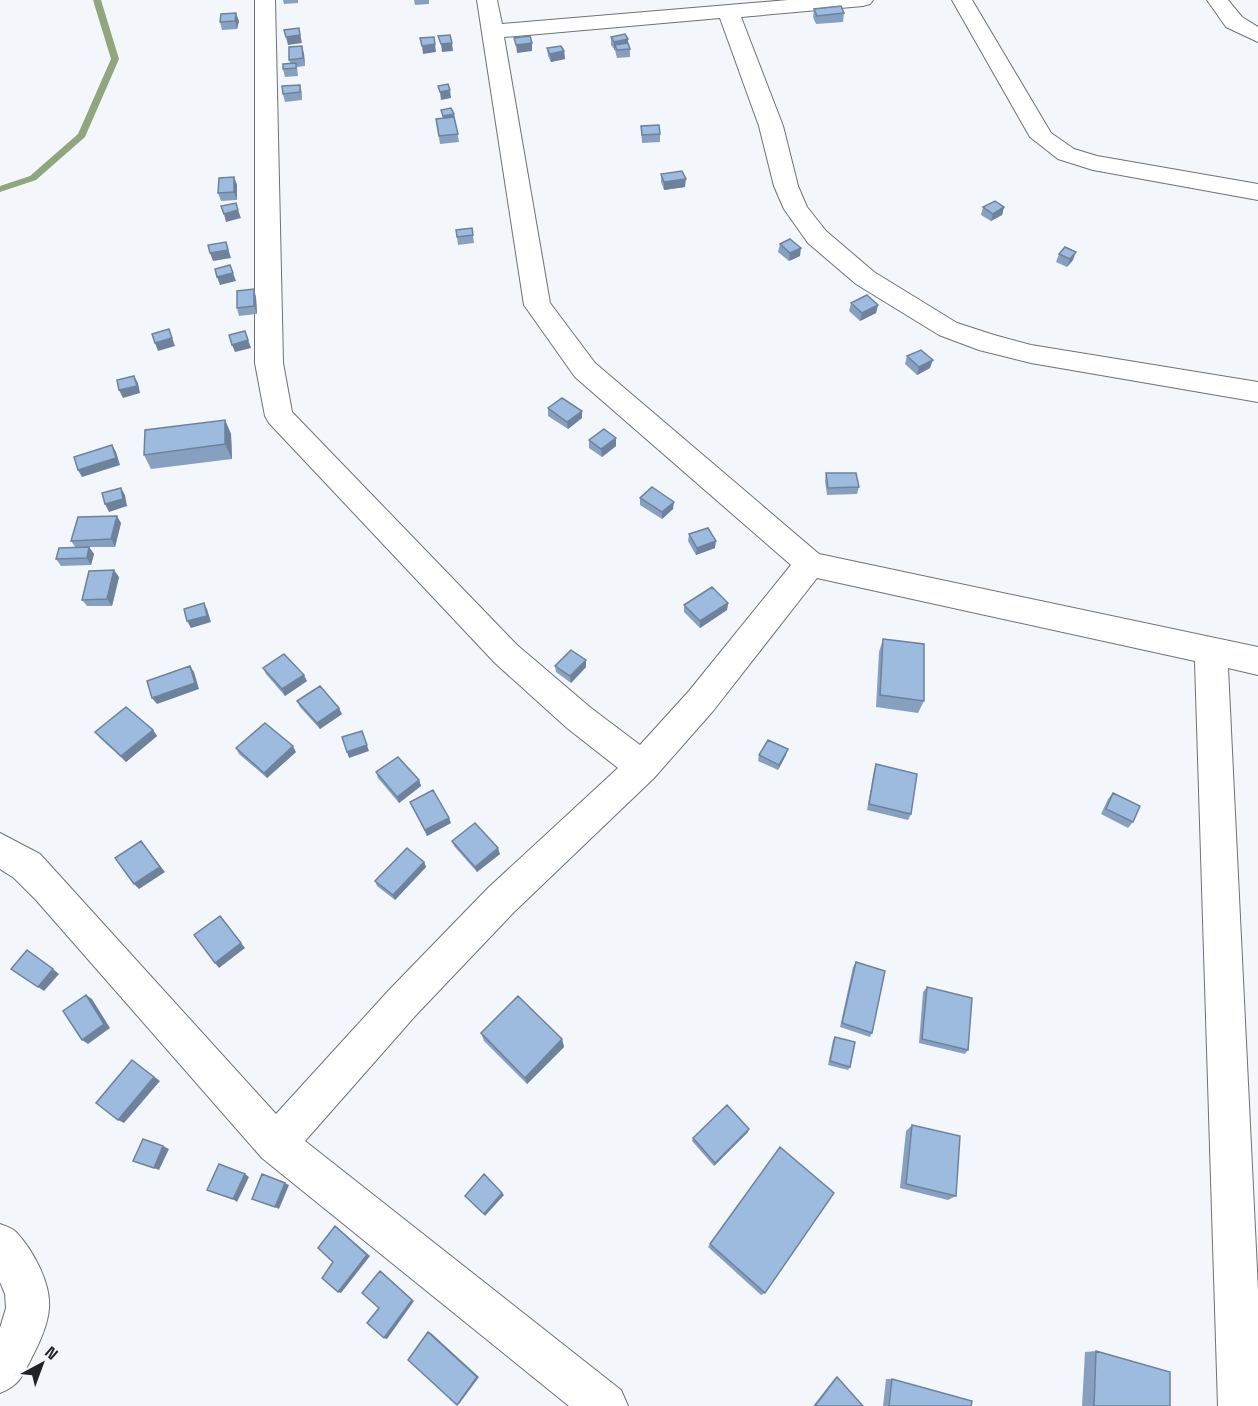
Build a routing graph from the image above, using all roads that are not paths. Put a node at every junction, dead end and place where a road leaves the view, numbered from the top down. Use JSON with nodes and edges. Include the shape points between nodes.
{"nodes":[{"id":1,"x":265,"y":0,"type":"edge"},
{"id":2,"x":487,"y":0,"type":"edge"},
{"id":3,"x":863,"y":0,"type":"edge"},
{"id":4,"x":962,"y":0,"type":"edge"},
{"id":5,"x":1217,"y":0,"type":"edge"},
{"id":6,"x":729,"y":13,"type":"junction"},
{"id":7,"x":493,"y":31,"type":"junction"},
{"id":8,"x":1258,"y":36,"type":"edge"},
{"id":9,"x":1258,"y":192,"type":"edge"},
{"id":10,"x":1258,"y":392,"type":"edge"},
{"id":11,"x":810,"y":564,"type":"junction"},
{"id":12,"x":1211,"y":652,"type":"junction"},
{"id":13,"x":1258,"y":661,"type":"edge"},
{"id":14,"x":642,"y":767,"type":"junction"},
{"id":15,"x":0,"y":849,"type":"edge"},
{"id":16,"x":276,"y":1144,"type":"junction"},
{"id":17,"x":0,"y":1245,"type":"edge"},
{"id":18,"x":0,"y":1371,"type":"edge"},
{"id":19,"x":606,"y":1406,"type":"edge"},
{"id":20,"x":1241,"y":1406,"type":"edge"}],
"edges":[{"from":1,"to":14,"type":"street","via":[[269,363],[279,416],[506,654]]},
{"from":2,"to":7,"type":"street"},
{"from":3,"to":6,"type":"street"},
{"from":4,"to":9,"type":"street","via":[[1042,137],[1053,146],[1093,163]]},
{"from":5,"to":8,"type":"street","via":[[1234,22]]},
{"from":6,"to":7,"type":"street"},
{"from":6,"to":10,"type":"street","via":[[771,126],[796,209],[818,237],[865,278],[948,329],[988,343],[1031,354]]},
{"from":7,"to":11,"type":"street","via":[[537,305],[585,370]]},
{"from":11,"to":12,"type":"street"},
{"from":11,"to":14,"type":"street","via":[[701,701]]},
{"from":12,"to":13,"type":"street"},
{"from":12,"to":20,"type":"street"},
{"from":14,"to":16,"type":"street","via":[[501,900]]},
{"from":15,"to":16,"type":"street","via":[[27,866],[49,888]]},
{"from":16,"to":19,"type":"street"},
{"from":17,"to":18,"type":"street","via":[[19,1269],[29,1307],[21,1336]]}]}
